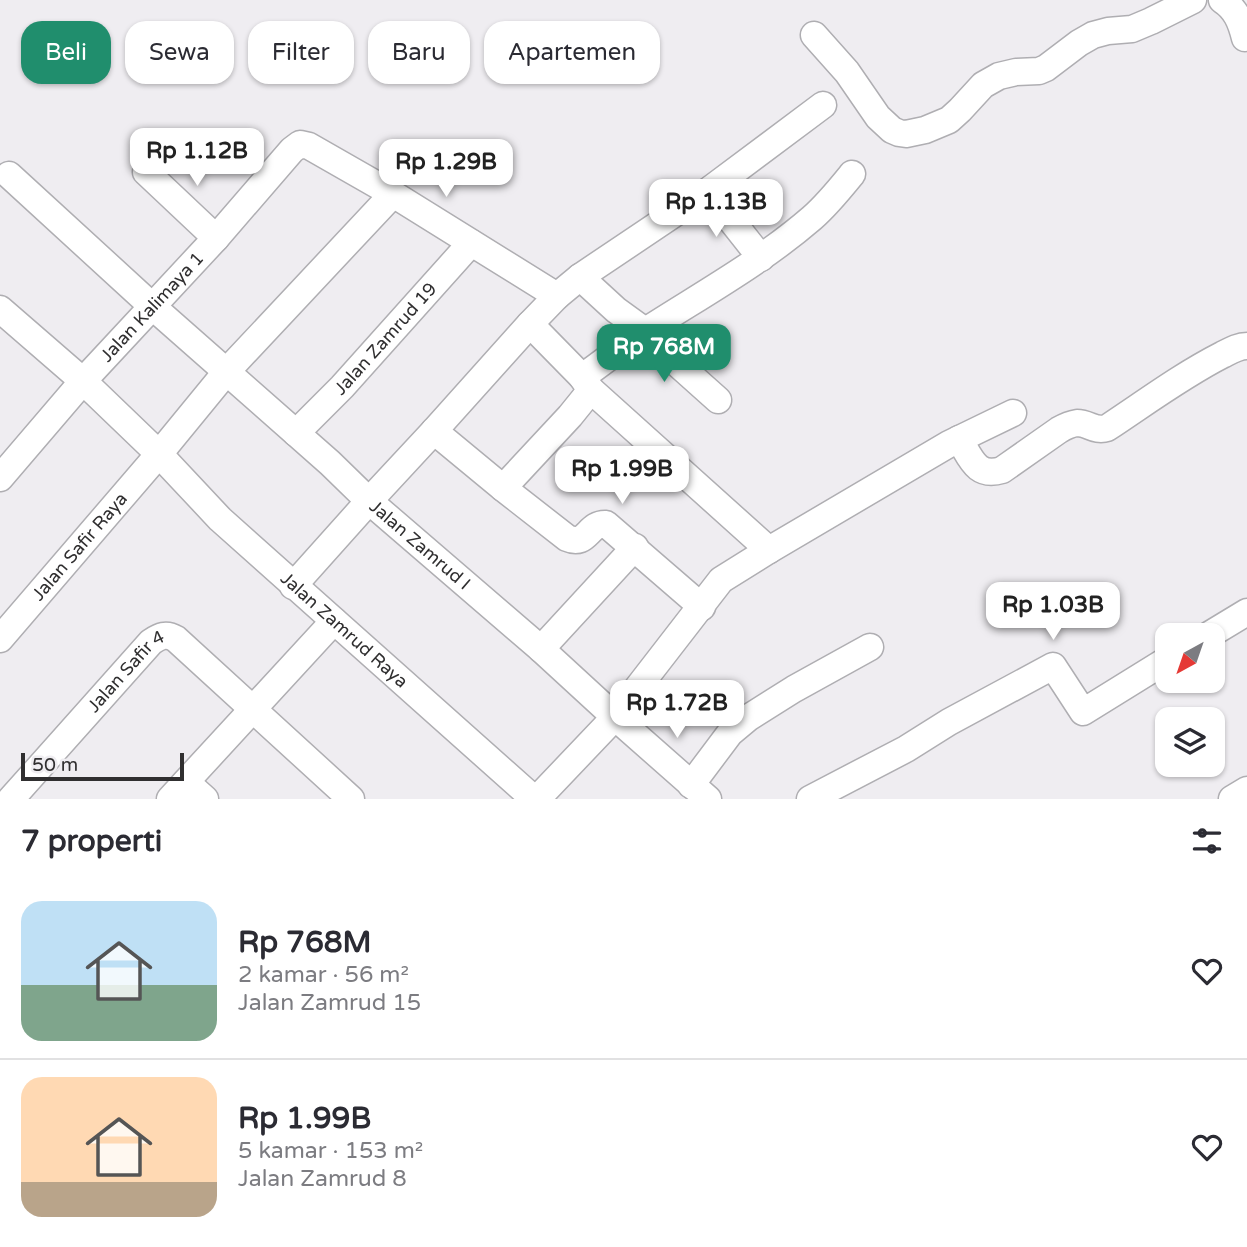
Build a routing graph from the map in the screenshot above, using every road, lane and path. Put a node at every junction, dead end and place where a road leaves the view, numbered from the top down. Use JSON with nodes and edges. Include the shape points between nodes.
{"nodes":[{"id":1,"x":1193,"y":0,"type":"edge"},
{"id":2,"x":1222,"y":0,"type":"edge"},
{"id":3,"x":814,"y":35,"type":"dead end"},
{"id":4,"x":1246,"y":40,"type":"edge"},
{"id":5,"x":823,"y":105,"type":"dead end"},
{"id":6,"x":146,"y":172,"type":"dead end"},
{"id":7,"x":852,"y":174,"type":"dead end"},
{"id":8,"x":9,"y":175,"type":"dead end"},
{"id":9,"x":708,"y":191,"type":"junction"},
{"id":10,"x":393,"y":194,"type":"junction"},
{"id":11,"x":216,"y":238,"type":"junction"},
{"id":12,"x":471,"y":243,"type":"junction"},
{"id":13,"x":761,"y":258,"type":"junction"},
{"id":14,"x":580,"y":277,"type":"junction"},
{"id":15,"x":557,"y":296,"type":"junction"},
{"id":16,"x":153,"y":307,"type":"junction"},
{"id":17,"x":0,"y":309,"type":"edge"},
{"id":18,"x":530,"y":324,"type":"junction"},
{"id":19,"x":645,"y":331,"type":"junction"},
{"id":20,"x":1247,"y":346,"type":"edge"},
{"id":21,"x":227,"y":371,"type":"junction"},
{"id":22,"x":83,"y":381,"type":"junction"},
{"id":23,"x":586,"y":384,"type":"junction"},
{"id":24,"x":719,"y":400,"type":"dead end"},
{"id":25,"x":1013,"y":412,"type":"dead end"},
{"id":26,"x":434,"y":431,"type":"junction"},
{"id":27,"x":296,"y":433,"type":"junction"},
{"id":28,"x":959,"y":439,"type":"junction"},
{"id":29,"x":159,"y":454,"type":"junction"},
{"id":30,"x":5,"y":462,"type":"edge"},
{"id":31,"x":503,"y":488,"type":"junction"},
{"id":32,"x":369,"y":501,"type":"junction"},
{"id":33,"x":635,"y":547,"type":"junction"},
{"id":34,"x":769,"y":550,"type":"junction"},
{"id":35,"x":293,"y":586,"type":"junction"},
{"id":36,"x":702,"y":607,"type":"junction"},
{"id":37,"x":1247,"y":612,"type":"edge"},
{"id":38,"x":334,"y":621,"type":"junction"},
{"id":39,"x":1225,"y":625,"type":"edge"},
{"id":40,"x":0,"y":639,"type":"edge"},
{"id":41,"x":870,"y":647,"type":"dead end"},
{"id":42,"x":541,"y":649,"type":"junction"},
{"id":43,"x":1155,"y":667,"type":"edge"},
{"id":44,"x":252,"y":709,"type":"junction"},
{"id":45,"x":615,"y":717,"type":"junction"},
{"id":46,"x":1247,"y":790,"type":"edge"},
{"id":47,"x":699,"y":792,"type":"edge"},
{"id":48,"x":187,"y":793,"type":"edge"},
{"id":49,"x":10,"y":795,"type":"edge"},
{"id":50,"x":351,"y":799,"type":"edge"},
{"id":51,"x":536,"y":799,"type":"edge"},
{"id":52,"x":810,"y":799,"type":"edge"},
{"id":53,"x":1233,"y":799,"type":"edge"}],
"edges":[{"from":1,"to":3,"type":"street","via":[[1132,29],[1094,35],[1039,71],[999,76],[983,85],[949,120],[906,134],[892,130],[878,117],[848,72]]},
{"from":2,"to":4,"type":"street","via":[[1234,10]]},
{"from":5,"to":9,"type":"street"},
{"from":6,"to":11,"type":"street"},
{"from":7,"to":13,"type":"street","via":[[813,218]]},
{"from":8,"to":16,"type":"street","name":"Jalan Zamrud I"},
{"from":9,"to":13,"type":"street"},
{"from":9,"to":14,"type":"street"},
{"from":10,"to":11,"type":"street","name":"Jalan Kalimaya 1","via":[[300,144]]},
{"from":10,"to":12,"type":"street"},
{"from":10,"to":21,"type":"street","name":"Jalan Safir Raya"},
{"from":11,"to":16,"type":"street","name":"Jalan Kalimaya 1"},
{"from":12,"to":15,"type":"street"},
{"from":12,"to":27,"type":"street","name":"Jalan Zamrud 19"},
{"from":13,"to":19,"type":"street"},
{"from":14,"to":15,"type":"street"},
{"from":14,"to":19,"type":"street"},
{"from":15,"to":18,"type":"street"},
{"from":16,"to":21,"type":"street","name":"Jalan Zamrud I"},
{"from":16,"to":22,"type":"street","name":"Jalan Kalimaya 1"},
{"from":17,"to":22,"type":"street","name":"Jalan Zamrud Raya"},
{"from":18,"to":23,"type":"street"},
{"from":18,"to":26,"type":"street"},
{"from":19,"to":23,"type":"street"},
{"from":19,"to":24,"type":"street"},
{"from":20,"to":28,"type":"street","via":[[1212,360],[1107,428],[1097,430],[1075,423],[1059,430],[1002,470],[983,472]]},
{"from":21,"to":27,"type":"street","name":"Jalan Zamrud I"},
{"from":21,"to":29,"type":"street","name":"Jalan Safir Raya"},
{"from":22,"to":29,"type":"street","name":"Jalan Zamrud Raya"},
{"from":22,"to":30,"type":"street","name":"Jalan Kalimaya 1"},
{"from":23,"to":31,"type":"street","via":[[577,409]]},
{"from":23,"to":34,"type":"street"},
{"from":25,"to":28,"type":"street"},
{"from":26,"to":31,"type":"street"},
{"from":26,"to":32,"type":"street"},
{"from":27,"to":32,"type":"street","name":"Jalan Zamrud I"},
{"from":28,"to":34,"type":"street"},
{"from":29,"to":35,"type":"street","name":"Jalan Zamrud Raya"},
{"from":29,"to":40,"type":"street","name":"Jalan Safir Raya"},
{"from":31,"to":33,"type":"street","via":[[573,541],[603,523]]},
{"from":32,"to":35,"type":"street"},
{"from":32,"to":42,"type":"street","name":"Jalan Zamrud I"},
{"from":33,"to":36,"type":"street"},
{"from":33,"to":42,"type":"street"},
{"from":34,"to":36,"type":"street","via":[[721,580]]},
{"from":35,"to":38,"type":"street","name":"Jalan Zamrud Raya"},
{"from":36,"to":45,"type":"street"},
{"from":37,"to":39,"type":"street"},
{"from":38,"to":44,"type":"street"},
{"from":38,"to":51,"type":"street","name":"Jalan Zamrud Raya"},
{"from":41,"to":47,"type":"street","via":[[730,733]]},
{"from":42,"to":45,"type":"street","name":"Jalan Zamrud I"},
{"from":43,"to":52,"type":"street","via":[[1083,712],[1053,666]]},
{"from":44,"to":48,"type":"street"},
{"from":44,"to":49,"type":"street","name":"Jalan Safir 4","via":[[176,639],[163,635],[151,642]]},
{"from":44,"to":50,"type":"street"},
{"from":45,"to":47,"type":"street","name":"Jalan Zamrud I"},
{"from":45,"to":51,"type":"street"},
{"from":46,"to":53,"type":"street"}]}
